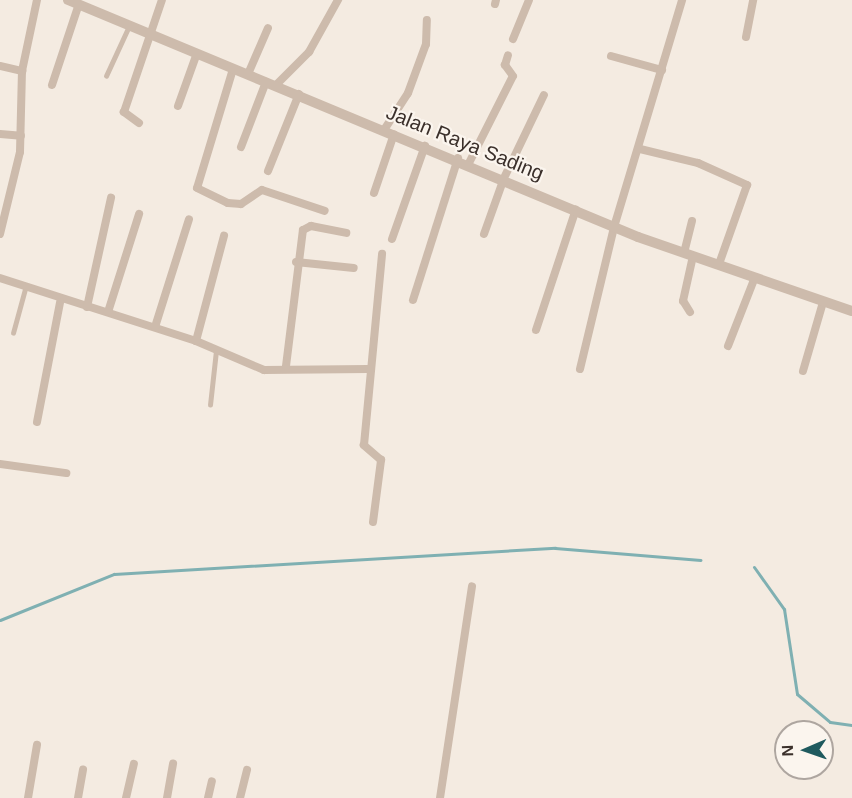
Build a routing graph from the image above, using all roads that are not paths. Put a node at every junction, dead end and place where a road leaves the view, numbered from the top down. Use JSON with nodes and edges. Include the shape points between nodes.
{"nodes":[{"id":1,"x":37,"y":0,"type":"edge"},
{"id":2,"x":162,"y":0,"type":"edge"},
{"id":3,"x":338,"y":0,"type":"edge"},
{"id":4,"x":529,"y":0,"type":"edge"},
{"id":5,"x":682,"y":0,"type":"edge"},
{"id":6,"x":753,"y":0,"type":"edge"},
{"id":7,"x":73,"y":2,"type":"edge"},
{"id":8,"x":427,"y":20,"type":"dead end"},
{"id":9,"x":130,"y":23,"type":"junction"},
{"id":10,"x":268,"y":28,"type":"dead end"},
{"id":11,"x":151,"y":33,"type":"junction"},
{"id":12,"x":746,"y":37,"type":"dead end"},
{"id":13,"x":513,"y":39,"type":"dead end"},
{"id":14,"x":197,"y":53,"type":"junction"},
{"id":15,"x":508,"y":55,"type":"dead end"},
{"id":16,"x":611,"y":56,"type":"dead end"},
{"id":17,"x":0,"y":66,"type":"edge"},
{"id":18,"x":233,"y":69,"type":"junction"},
{"id":19,"x":662,"y":70,"type":"junction"},
{"id":20,"x":22,"y":71,"type":"junction"},
{"id":21,"x":248,"y":74,"type":"junction"},
{"id":22,"x":106,"y":76,"type":"dead end"},
{"id":23,"x":271,"y":83,"type":"junction"},
{"id":24,"x":52,"y":85,"type":"dead end"},
{"id":25,"x":299,"y":94,"type":"junction"},
{"id":26,"x":544,"y":95,"type":"dead end"},
{"id":27,"x":178,"y":106,"type":"dead end"},
{"id":28,"x":140,"y":123,"type":"dead end"},
{"id":29,"x":389,"y":132,"type":"junction"},
{"id":30,"x":0,"y":134,"type":"edge"},
{"id":31,"x":21,"y":138,"type":"junction"},
{"id":32,"x":425,"y":146,"type":"junction"},
{"id":33,"x":242,"y":147,"type":"dead end"},
{"id":34,"x":640,"y":149,"type":"junction"},
{"id":35,"x":463,"y":161,"type":"junction"},
{"id":36,"x":268,"y":171,"type":"dead end"},
{"id":37,"x":504,"y":177,"type":"junction"},
{"id":38,"x":374,"y":193,"type":"dead end"},
{"id":39,"x":111,"y":198,"type":"dead end"},
{"id":40,"x":576,"y":209,"type":"junction"},
{"id":41,"x":325,"y":211,"type":"dead end"},
{"id":42,"x":139,"y":214,"type":"dead end"},
{"id":43,"x":189,"y":219,"type":"dead end"},
{"id":44,"x":692,"y":221,"type":"dead end"},
{"id":45,"x":614,"y":227,"type":"junction"},
{"id":46,"x":346,"y":233,"type":"dead end"},
{"id":47,"x":0,"y":234,"type":"edge"},
{"id":48,"x":484,"y":234,"type":"dead end"},
{"id":49,"x":225,"y":236,"type":"dead end"},
{"id":50,"x":392,"y":239,"type":"dead end"},
{"id":51,"x":382,"y":254,"type":"dead end"},
{"id":52,"x":689,"y":254,"type":"junction"},
{"id":53,"x":296,"y":262,"type":"junction"},
{"id":54,"x":719,"y":264,"type":"junction"},
{"id":55,"x":354,"y":268,"type":"dead end"},
{"id":56,"x":755,"y":277,"type":"junction"},
{"id":57,"x":0,"y":279,"type":"edge"},
{"id":58,"x":25,"y":289,"type":"junction"},
{"id":59,"x":412,"y":300,"type":"dead end"},
{"id":60,"x":60,"y":302,"type":"junction"},
{"id":61,"x":823,"y":302,"type":"junction"},
{"id":62,"x":87,"y":307,"type":"junction"},
{"id":63,"x":852,"y":311,"type":"edge"},
{"id":64,"x":108,"y":312,"type":"junction"},
{"id":65,"x":690,"y":312,"type":"dead end"},
{"id":66,"x":155,"y":327,"type":"junction"},
{"id":67,"x":536,"y":330,"type":"dead end"},
{"id":68,"x":13,"y":333,"type":"dead end"},
{"id":69,"x":196,"y":341,"type":"junction"},
{"id":70,"x":728,"y":346,"type":"dead end"},
{"id":71,"x":216,"y":351,"type":"junction"},
{"id":72,"x":286,"y":366,"type":"junction"},
{"id":73,"x":368,"y":369,"type":"junction"},
{"id":74,"x":580,"y":369,"type":"dead end"},
{"id":75,"x":803,"y":371,"type":"dead end"},
{"id":76,"x":210,"y":405,"type":"dead end"},
{"id":77,"x":37,"y":422,"type":"dead end"},
{"id":78,"x":0,"y":464,"type":"edge"},
{"id":79,"x":66,"y":473,"type":"dead end"},
{"id":80,"x":373,"y":522,"type":"dead end"},
{"id":81,"x":472,"y":586,"type":"dead end"},
{"id":82,"x":37,"y":746,"type":"dead end"},
{"id":83,"x":134,"y":764,"type":"dead end"},
{"id":84,"x":173,"y":764,"type":"dead end"},
{"id":85,"x":83,"y":769,"type":"dead end"},
{"id":86,"x":246,"y":770,"type":"dead end"},
{"id":87,"x":212,"y":781,"type":"dead end"},
{"id":88,"x":28,"y":798,"type":"edge"},
{"id":89,"x":78,"y":798,"type":"edge"},
{"id":90,"x":126,"y":798,"type":"edge"},
{"id":91,"x":167,"y":798,"type":"edge"},
{"id":92,"x":208,"y":798,"type":"edge"},
{"id":93,"x":240,"y":798,"type":"edge"},
{"id":94,"x":440,"y":798,"type":"edge"}],
"edges":[{"from":1,"to":20,"type":"street"},
{"from":2,"to":11,"type":"street"},
{"from":3,"to":23,"type":"street","via":[[309,52]]},
{"from":4,"to":13,"type":"street"},
{"from":5,"to":19,"type":"street"},
{"from":6,"to":12,"type":"street"},
{"from":7,"to":9,"type":"street","name":"Jalan Raya Sading"},
{"from":7,"to":24,"type":"street"},
{"from":8,"to":29,"type":"street","via":[[426,44]]},
{"from":9,"to":11,"type":"street","name":"Jalan Raya Sading"},
{"from":9,"to":22,"type":"lane"},
{"from":10,"to":21,"type":"street"},
{"from":11,"to":14,"type":"street","name":"Jalan Raya Sading"},
{"from":11,"to":28,"type":"street","via":[[124,112]]},
{"from":14,"to":18,"type":"street","name":"Jalan Raya Sading"},
{"from":14,"to":27,"type":"street"},
{"from":15,"to":35,"type":"street","via":[[505,65],[513,76]]},
{"from":16,"to":19,"type":"street"},
{"from":17,"to":20,"type":"street"},
{"from":18,"to":21,"type":"street","name":"Jalan Raya Sading"},
{"from":18,"to":41,"type":"street","via":[[197,188],[228,203],[241,204],[262,190]]},
{"from":19,"to":34,"type":"street"},
{"from":20,"to":31,"type":"street"},
{"from":21,"to":23,"type":"street","name":"Jalan Raya Sading"},
{"from":23,"to":25,"type":"street","name":"Jalan Raya Sading"},
{"from":23,"to":33,"type":"street"},
{"from":25,"to":29,"type":"street","name":"Jalan Raya Sading"},
{"from":25,"to":36,"type":"street"},
{"from":26,"to":37,"type":"street"},
{"from":29,"to":32,"type":"street","name":"Jalan Raya Sading"},
{"from":29,"to":38,"type":"street"},
{"from":30,"to":31,"type":"street"},
{"from":31,"to":47,"type":"street"},
{"from":32,"to":35,"type":"street","name":"Jalan Raya Sading"},
{"from":32,"to":50,"type":"street"},
{"from":34,"to":45,"type":"street"},
{"from":34,"to":54,"type":"street","via":[[698,163],[748,187]]},
{"from":35,"to":37,"type":"street","name":"Jalan Raya Sading"},
{"from":35,"to":59,"type":"street"},
{"from":37,"to":40,"type":"street","name":"Jalan Raya Sading"},
{"from":37,"to":48,"type":"street"},
{"from":39,"to":62,"type":"street"},
{"from":40,"to":45,"type":"street","name":"Jalan Raya Sading"},
{"from":40,"to":67,"type":"street"},
{"from":42,"to":64,"type":"street"},
{"from":43,"to":66,"type":"street"},
{"from":44,"to":52,"type":"street"},
{"from":45,"to":52,"type":"street","name":"Jalan Raya Sading"},
{"from":45,"to":74,"type":"street"},
{"from":46,"to":53,"type":"street","via":[[305,227]]},
{"from":49,"to":69,"type":"street"},
{"from":51,"to":73,"type":"street"},
{"from":52,"to":54,"type":"street","name":"Jalan Raya Sading"},
{"from":52,"to":65,"type":"street","via":[[683,301]]},
{"from":53,"to":55,"type":"street"},
{"from":53,"to":72,"type":"street"},
{"from":54,"to":56,"type":"street","name":"Jalan Raya Sading"},
{"from":56,"to":61,"type":"street","name":"Jalan Raya Sading"},
{"from":56,"to":70,"type":"street"},
{"from":57,"to":58,"type":"street"},
{"from":58,"to":60,"type":"street"},
{"from":58,"to":68,"type":"lane"},
{"from":60,"to":62,"type":"street"},
{"from":60,"to":77,"type":"street"},
{"from":61,"to":63,"type":"street","name":"Jalan Raya Sading"},
{"from":61,"to":75,"type":"street"},
{"from":62,"to":64,"type":"street"},
{"from":64,"to":66,"type":"street"},
{"from":66,"to":69,"type":"street"},
{"from":69,"to":71,"type":"street"},
{"from":71,"to":72,"type":"street","via":[[264,370]]},
{"from":71,"to":76,"type":"lane"},
{"from":72,"to":73,"type":"street"},
{"from":73,"to":80,"type":"street","via":[[364,449],[381,460]]},
{"from":78,"to":79,"type":"street"},
{"from":81,"to":94,"type":"street"},
{"from":82,"to":88,"type":"street"},
{"from":83,"to":90,"type":"street"},
{"from":84,"to":91,"type":"street"},
{"from":85,"to":89,"type":"street"},
{"from":86,"to":93,"type":"street"},
{"from":87,"to":92,"type":"street"}]}
